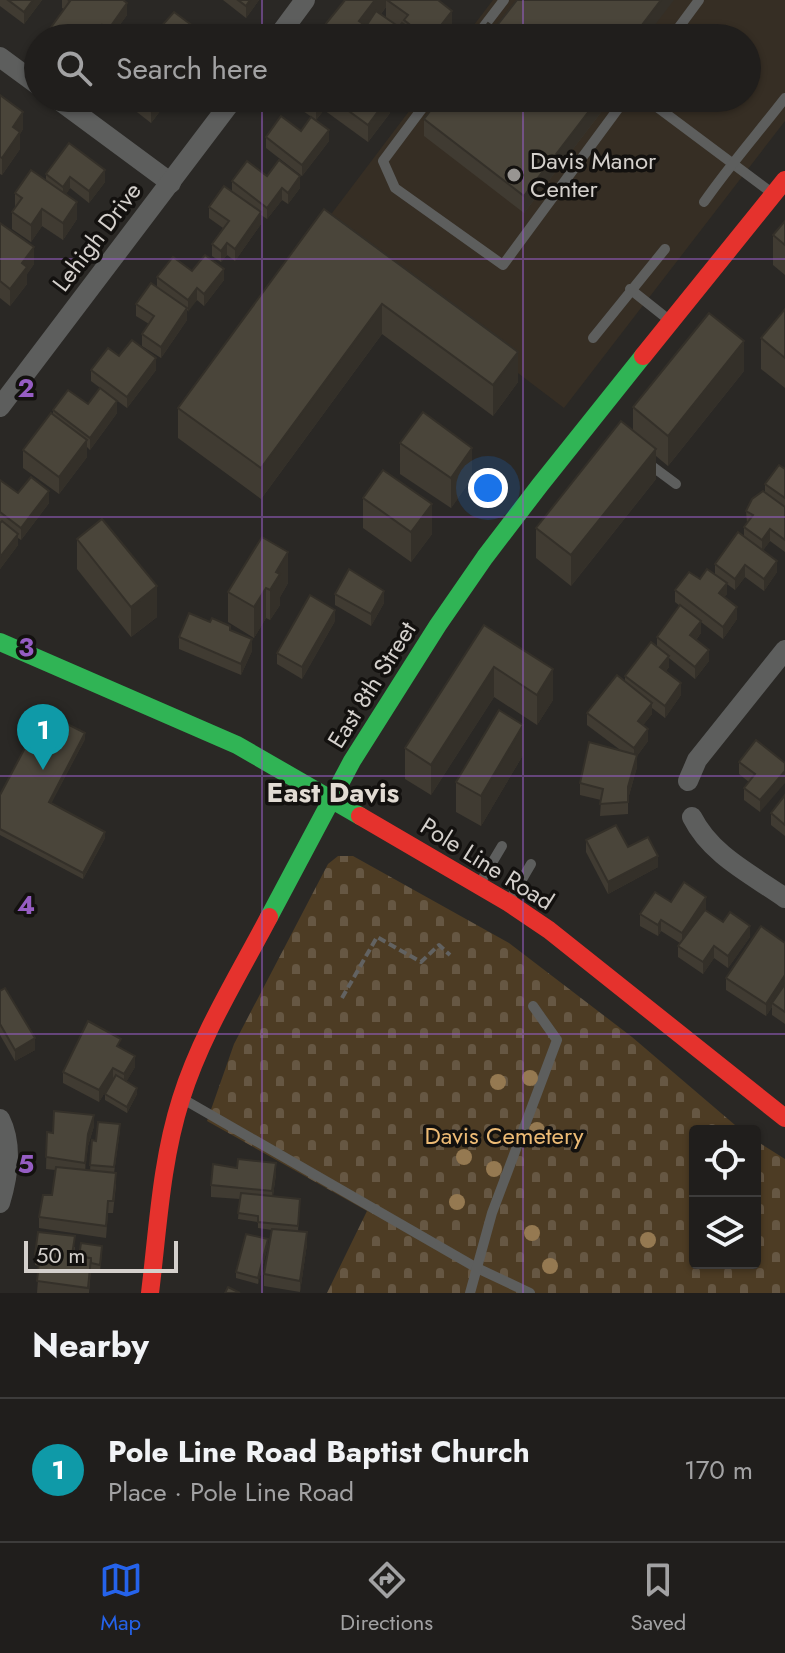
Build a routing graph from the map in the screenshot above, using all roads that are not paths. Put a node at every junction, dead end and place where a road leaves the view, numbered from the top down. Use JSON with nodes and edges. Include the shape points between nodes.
{"nodes":[{"id":1,"x":305,"y":0,"type":"edge"},
{"id":2,"x":504,"y":0,"type":"edge"},
{"id":3,"x":699,"y":0,"type":"edge"},
{"id":4,"x":287,"y":24,"type":"edge"},
{"id":5,"x":486,"y":24,"type":"edge"},
{"id":6,"x":681,"y":24,"type":"edge"},
{"id":7,"x":0,"y":57,"type":"edge"},
{"id":8,"x":24,"y":75,"type":"edge"},
{"id":9,"x":785,"y":98,"type":"edge"},
{"id":10,"x":75,"y":112,"type":"edge"},
{"id":11,"x":224,"y":112,"type":"edge"},
{"id":12,"x":420,"y":112,"type":"edge"},
{"id":13,"x":616,"y":112,"type":"edge"},
{"id":14,"x":664,"y":112,"type":"edge"},
{"id":15,"x":732,"y":161,"type":"junction"},
{"id":16,"x":171,"y":183,"type":"junction"},
{"id":17,"x":779,"y":187,"type":"edge"},
{"id":18,"x":704,"y":202,"type":"dead end"},
{"id":19,"x":665,"y":249,"type":"dead end"},
{"id":20,"x":630,"y":289,"type":"junction"},
{"id":21,"x":671,"y":321,"type":"junction"},
{"id":22,"x":593,"y":338,"type":"dead end"},
{"id":23,"x":0,"y":407,"type":"edge"},
{"id":24,"x":640,"y":457,"type":"edge"},
{"id":25,"x":676,"y":484,"type":"dead end"},
{"id":26,"x":0,"y":642,"type":"edge"},
{"id":27,"x":785,"y":650,"type":"edge"},
{"id":28,"x":688,"y":781,"type":"dead end"},
{"id":29,"x":331,"y":798,"type":"junction"},
{"id":30,"x":692,"y":817,"type":"dead end"},
{"id":31,"x":502,"y":846,"type":"dead end"},
{"id":32,"x":531,"y":864,"type":"dead end"},
{"id":33,"x":479,"y":885,"type":"junction"},
{"id":34,"x":785,"y":898,"type":"edge"},
{"id":35,"x":509,"y":903,"type":"junction"},
{"id":36,"x":533,"y":1006,"type":"dead end"},
{"id":37,"x":181,"y":1098,"type":"junction"},
{"id":38,"x":785,"y":1118,"type":"edge"},
{"id":39,"x":0,"y":1119,"type":"edge"},
{"id":40,"x":0,"y":1203,"type":"edge"},
{"id":41,"x":477,"y":1268,"type":"junction"},
{"id":42,"x":150,"y":1293,"type":"edge"},
{"id":43,"x":470,"y":1293,"type":"edge"},
{"id":44,"x":530,"y":1293,"type":"edge"}],
"edges":[{"from":1,"to":4,"type":"street"},
{"from":2,"to":5,"type":"lane"},
{"from":3,"to":6,"type":"lane"},
{"from":7,"to":8,"type":"street"},
{"from":9,"to":15,"type":"lane"},
{"from":10,"to":16,"type":"street"},
{"from":11,"to":16,"type":"street","name":"Lehigh Drive"},
{"from":12,"to":13,"type":"lane","via":[[383,161],[395,188],[503,265]]},
{"from":14,"to":15,"type":"lane"},
{"from":15,"to":17,"type":"lane"},
{"from":15,"to":18,"type":"lane"},
{"from":16,"to":23,"type":"street","name":"Lehigh Drive"},
{"from":17,"to":21,"type":"street","name":"East 8th Street"},
{"from":19,"to":20,"type":"lane"},
{"from":20,"to":21,"type":"lane"},
{"from":20,"to":22,"type":"lane"},
{"from":21,"to":29,"type":"street","name":"East 8th Street","via":[[598,426],[530,497],[438,625]]},
{"from":24,"to":25,"type":"lane"},
{"from":26,"to":29,"type":"street","name":"Pole Line Road","via":[[237,745]]},
{"from":27,"to":28,"type":"street","via":[[697,760]]},
{"from":29,"to":33,"type":"street","name":"Pole Line Road"},
{"from":29,"to":37,"type":"street","name":"East 8th Street","via":[[203,1043]]},
{"from":30,"to":34,"type":"street","via":[[715,850]]},
{"from":31,"to":33,"type":"lane"},
{"from":32,"to":35,"type":"lane"},
{"from":33,"to":35,"type":"street","name":"Pole Line Road"},
{"from":35,"to":38,"type":"street","name":"Pole Line Road"},
{"from":36,"to":41,"type":"lane","via":[[557,1040],[492,1213]]},
{"from":37,"to":41,"type":"lane"},
{"from":37,"to":42,"type":"street","name":"East 8th Street","via":[[167,1153]]},
{"from":39,"to":40,"type":"street","via":[[9,1173]]},
{"from":41,"to":43,"type":"lane"},
{"from":41,"to":44,"type":"lane"}]}
